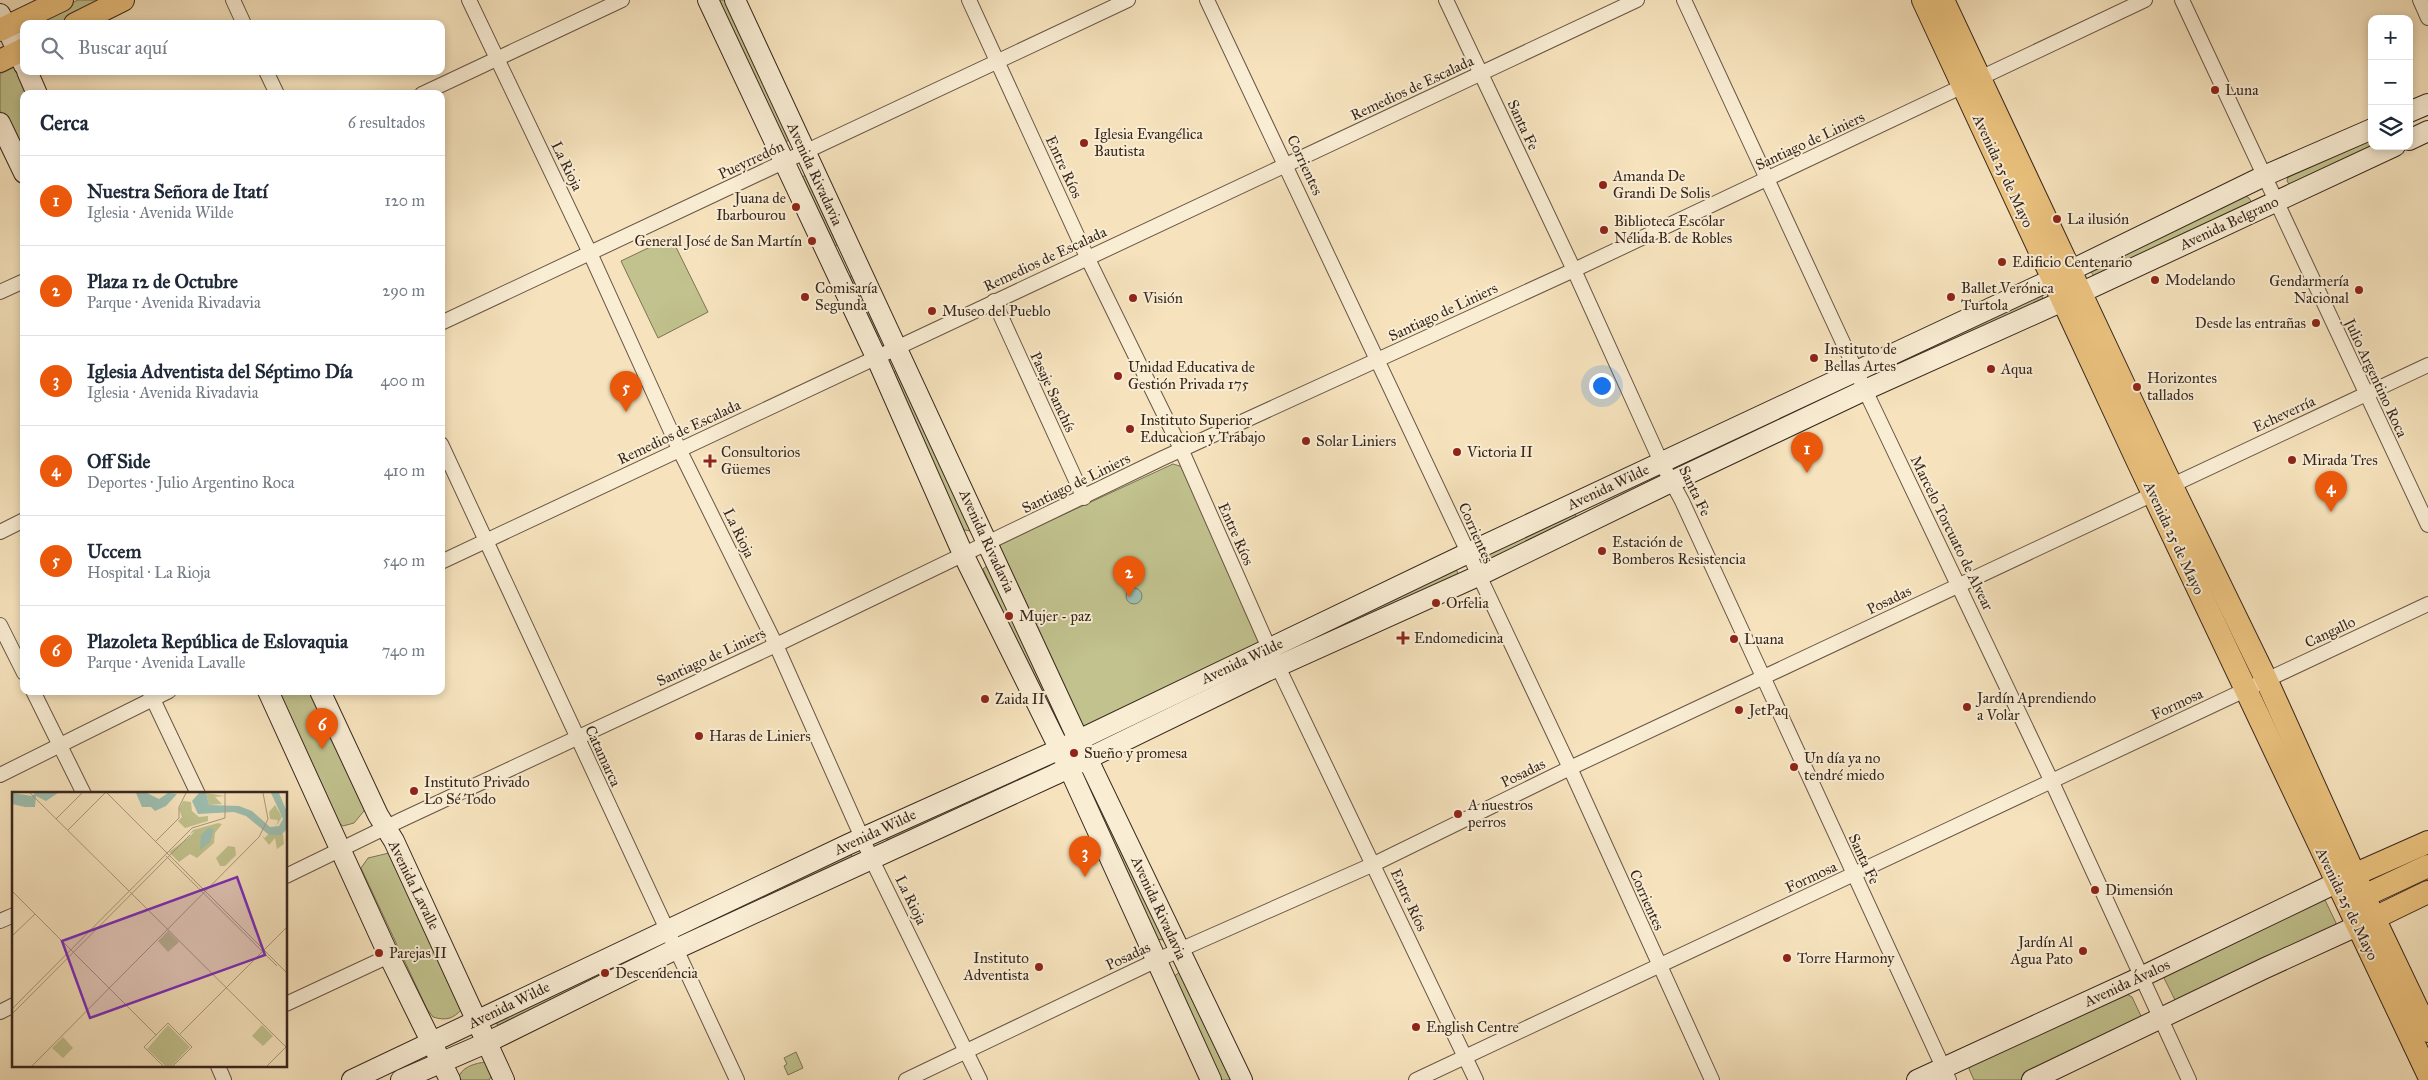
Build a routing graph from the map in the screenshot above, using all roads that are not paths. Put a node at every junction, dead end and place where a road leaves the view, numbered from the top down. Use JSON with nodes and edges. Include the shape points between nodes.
{"nodes":[{"id":1,"x":62,"y":0,"type":"edge"},
{"id":2,"x":123,"y":0,"type":"edge"},
{"id":3,"x":232,"y":0,"type":"edge"},
{"id":4,"x":469,"y":0,"type":"edge"},
{"id":5,"x":622,"y":0,"type":"edge"},
{"id":6,"x":708,"y":0,"type":"edge"},
{"id":7,"x":735,"y":0,"type":"edge"},
{"id":8,"x":969,"y":0,"type":"edge"},
{"id":9,"x":1128,"y":0,"type":"edge"},
{"id":10,"x":1207,"y":0,"type":"edge"},
{"id":11,"x":1446,"y":0,"type":"edge"},
{"id":12,"x":1637,"y":0,"type":"edge"},
{"id":13,"x":1684,"y":0,"type":"edge"},
{"id":14,"x":1923,"y":0,"type":"edge"},
{"id":15,"x":1943,"y":0,"type":"edge"},
{"id":16,"x":2145,"y":0,"type":"edge"},
{"id":17,"x":2182,"y":0,"type":"edge"},
{"id":18,"x":2420,"y":0,"type":"edge"},
{"id":19,"x":2428,"y":18,"type":"edge"},
{"id":20,"x":83,"y":20,"type":"edge"},
{"id":21,"x":242,"y":20,"type":"edge"},
{"id":22,"x":2,"y":23,"type":"edge"},
{"id":23,"x":496,"y":59,"type":"junction"},
{"id":24,"x":18,"y":60,"type":"edge"},
{"id":25,"x":997,"y":62,"type":"junction"},
{"id":26,"x":1480,"y":74,"type":"junction"},
{"id":27,"x":26,"y":75,"type":"edge"},
{"id":28,"x":268,"y":75,"type":"edge"},
{"id":29,"x":1971,"y":82,"type":"junction"},
{"id":30,"x":35,"y":90,"type":"edge"},
{"id":31,"x":275,"y":90,"type":"edge"},
{"id":32,"x":430,"y":90,"type":"edge"},
{"id":33,"x":2428,"y":104,"type":"edge"},
{"id":34,"x":2413,"y":110,"type":"edge"},
{"id":35,"x":0,"y":123,"type":"edge"},
{"id":36,"x":2368,"y":131,"type":"edge"},
{"id":37,"x":2428,"y":131,"type":"edge"},
{"id":38,"x":2413,"y":138,"type":"edge"},
{"id":39,"x":2386,"y":150,"type":"edge"},
{"id":40,"x":805,"y":152,"type":"junction"},
{"id":41,"x":785,"y":162,"type":"junction"},
{"id":42,"x":20,"y":165,"type":"edge"},
{"id":43,"x":1287,"y":166,"type":"junction"},
{"id":44,"x":2264,"y":176,"type":"junction"},
{"id":45,"x":1768,"y":179,"type":"junction"},
{"id":46,"x":2276,"y":202,"type":"junction"},
{"id":47,"x":590,"y":252,"type":"junction"},
{"id":48,"x":854,"y":256,"type":"junction"},
{"id":49,"x":1087,"y":257,"type":"junction"},
{"id":50,"x":833,"y":266,"type":"junction"},
{"id":51,"x":1574,"y":270,"type":"junction"},
{"id":52,"x":2061,"y":275,"type":"junction"},
{"id":53,"x":20,"y":283,"type":"edge"},
{"id":54,"x":0,"y":292,"type":"edge"},
{"id":55,"x":2072,"y":297,"type":"junction"},
{"id":56,"x":994,"y":300,"type":"junction"},
{"id":57,"x":445,"y":321,"type":"edge"},
{"id":58,"x":897,"y":348,"type":"junction"},
{"id":59,"x":877,"y":359,"type":"junction"},
{"id":60,"x":1378,"y":360,"type":"junction"},
{"id":61,"x":2428,"y":365,"type":"edge"},
{"id":62,"x":1857,"y":371,"type":"junction"},
{"id":63,"x":1865,"y":390,"type":"junction"},
{"id":64,"x":2365,"y":394,"type":"junction"},
{"id":65,"x":679,"y":449,"type":"junction"},
{"id":66,"x":1182,"y":451,"type":"junction"},
{"id":67,"x":445,"y":452,"type":"edge"},
{"id":68,"x":1661,"y":462,"type":"junction"},
{"id":69,"x":1673,"y":481,"type":"junction"},
{"id":70,"x":2162,"y":489,"type":"junction"},
{"id":71,"x":1084,"y":498,"type":"junction"},
{"id":72,"x":20,"y":522,"type":"edge"},
{"id":73,"x":2428,"y":525,"type":"edge"},
{"id":74,"x":0,"y":532,"type":"edge"},
{"id":75,"x":487,"y":541,"type":"junction"},
{"id":76,"x":989,"y":543,"type":"junction"},
{"id":77,"x":1468,"y":553,"type":"junction"},
{"id":78,"x":964,"y":554,"type":"junction"},
{"id":79,"x":445,"y":560,"type":"edge"},
{"id":80,"x":1478,"y":576,"type":"junction"},
{"id":81,"x":1958,"y":584,"type":"junction"},
{"id":82,"x":2428,"y":604,"type":"edge"},
{"id":83,"x":0,"y":625,"type":"edge"},
{"id":84,"x":776,"y":645,"type":"junction"},
{"id":85,"x":1269,"y":648,"type":"junction"},
{"id":86,"x":20,"y":665,"type":"edge"},
{"id":87,"x":1278,"y":667,"type":"junction"},
{"id":88,"x":1763,"y":679,"type":"junction"},
{"id":89,"x":2257,"y":684,"type":"junction"},
{"id":90,"x":35,"y":695,"type":"edge"},
{"id":91,"x":151,"y":695,"type":"edge"},
{"id":92,"x":270,"y":695,"type":"edge"},
{"id":93,"x":322,"y":695,"type":"edge"},
{"id":94,"x":577,"y":737,"type":"junction"},
{"id":95,"x":1078,"y":739,"type":"junction"},
{"id":96,"x":60,"y":746,"type":"junction"},
{"id":97,"x":1060,"y":749,"type":"junction"},
{"id":98,"x":1088,"y":759,"type":"junction"},
{"id":99,"x":1069,"y":768,"type":"junction"},
{"id":100,"x":1570,"y":768,"type":"junction"},
{"id":101,"x":0,"y":775,"type":"edge"},
{"id":102,"x":2051,"y":780,"type":"junction"},
{"id":103,"x":83,"y":792,"type":"edge"},
{"id":104,"x":197,"y":792,"type":"edge"},
{"id":105,"x":385,"y":828,"type":"junction"},
{"id":106,"x":863,"y":838,"type":"junction"},
{"id":107,"x":2428,"y":842,"type":"edge"},
{"id":108,"x":340,"y":850,"type":"junction"},
{"id":109,"x":872,"y":860,"type":"junction"},
{"id":110,"x":1374,"y":864,"type":"junction"},
{"id":111,"x":2428,"y":866,"type":"edge"},
{"id":112,"x":288,"y":875,"type":"edge"},
{"id":113,"x":1854,"y":875,"type":"junction"},
{"id":114,"x":2345,"y":879,"type":"junction"},
{"id":115,"x":2428,"y":892,"type":"edge"},
{"id":116,"x":2364,"y":896,"type":"junction"},
{"id":117,"x":12,"y":916,"type":"edge"},
{"id":118,"x":0,"y":921,"type":"edge"},
{"id":119,"x":2366,"y":922,"type":"junction"},
{"id":120,"x":666,"y":930,"type":"junction"},
{"id":121,"x":676,"y":949,"type":"junction"},
{"id":122,"x":1179,"y":950,"type":"junction"},
{"id":123,"x":389,"y":956,"type":"junction"},
{"id":124,"x":1157,"y":960,"type":"junction"},
{"id":125,"x":1658,"y":965,"type":"junction"},
{"id":126,"x":2141,"y":977,"type":"junction"},
{"id":127,"x":288,"y":1003,"type":"edge"},
{"id":128,"x":12,"y":1006,"type":"edge"},
{"id":129,"x":0,"y":1012,"type":"edge"},
{"id":130,"x":2160,"y":1019,"type":"junction"},
{"id":131,"x":477,"y":1020,"type":"junction"},
{"id":132,"x":2428,"y":1031,"type":"edge"},
{"id":133,"x":431,"y":1043,"type":"junction"},
{"id":134,"x":486,"y":1043,"type":"junction"},
{"id":135,"x":966,"y":1051,"type":"junction"},
{"id":136,"x":1465,"y":1056,"type":"junction"},
{"id":137,"x":219,"y":1068,"type":"edge"},
{"id":138,"x":446,"y":1071,"type":"edge"},
{"id":139,"x":1946,"y":1074,"type":"edge"},
{"id":140,"x":2428,"y":1074,"type":"edge"},
{"id":141,"x":224,"y":1080,"type":"edge"},
{"id":142,"x":352,"y":1080,"type":"edge"},
{"id":143,"x":401,"y":1080,"type":"edge"},
{"id":144,"x":504,"y":1080,"type":"edge"},
{"id":145,"x":737,"y":1080,"type":"edge"},
{"id":146,"x":906,"y":1080,"type":"edge"},
{"id":147,"x":980,"y":1080,"type":"edge"},
{"id":148,"x":1211,"y":1080,"type":"edge"},
{"id":149,"x":1242,"y":1080,"type":"edge"},
{"id":150,"x":1416,"y":1080,"type":"edge"},
{"id":151,"x":1476,"y":1080,"type":"edge"},
{"id":152,"x":1712,"y":1080,"type":"edge"},
{"id":153,"x":1917,"y":1080,"type":"edge"},
{"id":154,"x":2032,"y":1080,"type":"edge"},
{"id":155,"x":2189,"y":1080,"type":"edge"}],
"edges":[{"from":1,"to":22,"type":"main road"},
{"from":2,"to":20,"type":"main road"},
{"from":3,"to":21,"type":"street"},
{"from":4,"to":23,"type":"street","name":"La Rioja"},
{"from":5,"to":23,"type":"street"},
{"from":6,"to":41,"type":"main road","name":"Avenida Rivadavia"},
{"from":7,"to":40,"type":"main road","name":"Avenida Rivadavia"},
{"from":8,"to":25,"type":"street","name":"Entre Ríos"},
{"from":9,"to":25,"type":"street","name":"Pueyrredón"},
{"from":10,"to":43,"type":"street","name":"Corrientes"},
{"from":11,"to":26,"type":"street","name":"Santa Fe"},
{"from":12,"to":26,"type":"street","name":"Remedios de Escalada"},
{"from":13,"to":45,"type":"street","name":"Marcelo Torcuato de Alvear"},
{"from":14,"to":29,"type":"main road","name":"Avenida 25 de Mayo"},
{"from":15,"to":29,"type":"main road","name":"Avenida 25 de Mayo"},
{"from":16,"to":29,"type":"street","name":"Santiago de Liniers"},
{"from":17,"to":44,"type":"street","name":"Julio Argentino Roca"},
{"from":18,"to":19,"type":"street"},
{"from":22,"to":24,"type":"main road"},
{"from":23,"to":32,"type":"street"},
{"from":23,"to":47,"type":"street","name":"La Rioja"},
{"from":25,"to":40,"type":"street","name":"Pueyrredón"},
{"from":25,"to":49,"type":"street","name":"Entre Ríos"},
{"from":26,"to":43,"type":"street","name":"Remedios de Escalada"},
{"from":26,"to":51,"type":"street","name":"Santa Fe"},
{"from":27,"to":30,"type":"main road"},
{"from":28,"to":31,"type":"street"},
{"from":29,"to":45,"type":"street","name":"Santiago de Liniers"},
{"from":29,"to":52,"type":"main road","name":"Avenida 25 de Mayo"},
{"from":33,"to":34,"type":"main road"},
{"from":35,"to":42,"type":"main road"},
{"from":36,"to":44,"type":"main road","name":"Avenida Belgrano"},
{"from":37,"to":38,"type":"main road"},
{"from":39,"to":46,"type":"main road","name":"Avenida Belgrano"},
{"from":40,"to":41,"type":"street","name":"Pueyrredón"},
{"from":40,"to":48,"type":"main road","name":"Avenida Rivadavia"},
{"from":41,"to":47,"type":"street","name":"Pueyrredón"},
{"from":41,"to":50,"type":"main road","name":"Avenida Rivadavia"},
{"from":43,"to":49,"type":"street","name":"Remedios de Escalada"},
{"from":43,"to":60,"type":"street","name":"Corrientes"},
{"from":44,"to":46,"type":"street","name":"Julio Argentino Roca"},
{"from":44,"to":52,"type":"main road","name":"Avenida Belgrano"},
{"from":45,"to":51,"type":"street","name":"Santiago de Liniers"},
{"from":45,"to":62,"type":"street","name":"Marcelo Torcuato de Alvear"},
{"from":46,"to":55,"type":"main road","name":"Avenida Belgrano"},
{"from":46,"to":64,"type":"street","name":"Julio Argentino Roca"},
{"from":47,"to":57,"type":"street","name":"Pueyrredón"},
{"from":47,"to":65,"type":"street","name":"La Rioja"},
{"from":48,"to":50,"type":"main road"},
{"from":48,"to":58,"type":"main road","name":"Avenida Rivadavia"},
{"from":49,"to":56,"type":"street","name":"Remedios de Escalada"},
{"from":49,"to":66,"type":"street","name":"Entre Ríos"},
{"from":50,"to":59,"type":"main road","name":"Avenida Rivadavia"},
{"from":51,"to":60,"type":"street","name":"Santiago de Liniers"},
{"from":51,"to":68,"type":"street","name":"Santa Fe"},
{"from":52,"to":55,"type":"main road","name":"Avenida 25 de Mayo"},
{"from":52,"to":62,"type":"main road","name":"Avenida Wilde"},
{"from":53,"to":54,"type":"street"},
{"from":55,"to":63,"type":"main road","name":"Avenida Wilde"},
{"from":55,"to":70,"type":"main road","name":"Avenida 25 de Mayo"},
{"from":56,"to":58,"type":"street","name":"Remedios de Escalada"},
{"from":56,"to":71,"type":"street","name":"Pasaje Sanchís"},
{"from":58,"to":59,"type":"street","name":"Remedios de Escalada"},
{"from":58,"to":76,"type":"main road","name":"Avenida Rivadavia"},
{"from":59,"to":65,"type":"street","name":"Remedios de Escalada"},
{"from":59,"to":78,"type":"main road","name":"Avenida Rivadavia"},
{"from":60,"to":66,"type":"street","name":"Santiago de Liniers"},
{"from":60,"to":77,"type":"street","name":"Corrientes"},
{"from":61,"to":64,"type":"street","name":"Echeverría"},
{"from":62,"to":63,"type":"street","name":"Marcelo Torcuato de Alvear"},
{"from":62,"to":68,"type":"main road","name":"Avenida Wilde"},
{"from":63,"to":69,"type":"main road","name":"Avenida Wilde"},
{"from":63,"to":81,"type":"street","name":"Marcelo Torcuato de Alvear"},
{"from":64,"to":70,"type":"street","name":"Echeverría"},
{"from":64,"to":73,"type":"street","name":"Julio Argentino Roca"},
{"from":65,"to":75,"type":"street","name":"Remedios de Escalada"},
{"from":65,"to":84,"type":"street","name":"La Rioja"},
{"from":66,"to":71,"type":"street","name":"Santiago de Liniers"},
{"from":66,"to":85,"type":"street","name":"Entre Ríos"},
{"from":67,"to":75,"type":"street","name":"Catamarca"},
{"from":68,"to":69,"type":"street","name":"Santa Fe"},
{"from":68,"to":77,"type":"main road","name":"Avenida Wilde"},
{"from":69,"to":80,"type":"main road","name":"Avenida Wilde"},
{"from":69,"to":88,"type":"street","name":"Santa Fe"},
{"from":70,"to":81,"type":"street","name":"Posadas"},
{"from":70,"to":89,"type":"main road","name":"Avenida 25 de Mayo"},
{"from":71,"to":76,"type":"street","name":"Santiago de Liniers"},
{"from":72,"to":74,"type":"street"},
{"from":75,"to":79,"type":"street","name":"Remedios de Escalada"},
{"from":75,"to":94,"type":"street","name":"Catamarca"},
{"from":76,"to":78,"type":"street","name":"Santiago de Liniers"},
{"from":76,"to":95,"type":"main road","name":"Avenida Rivadavia"},
{"from":77,"to":80,"type":"street","name":"Corrientes"},
{"from":77,"to":85,"type":"main road","name":"Avenida Wilde"},
{"from":78,"to":84,"type":"street","name":"Santiago de Liniers"},
{"from":78,"to":97,"type":"main road","name":"Avenida Rivadavia"},
{"from":80,"to":87,"type":"main road","name":"Avenida Wilde"},
{"from":80,"to":100,"type":"street","name":"Corrientes"},
{"from":81,"to":88,"type":"street","name":"Posadas"},
{"from":81,"to":102,"type":"street","name":"Marcelo Torcuato de Alvear"},
{"from":82,"to":89,"type":"street","name":"Cangallo"},
{"from":83,"to":86,"type":"street"},
{"from":84,"to":94,"type":"street","name":"Santiago de Liniers"},
{"from":84,"to":106,"type":"street","name":"La Rioja"},
{"from":85,"to":87,"type":"street","name":"Entre Ríos"},
{"from":85,"to":95,"type":"main road","name":"Avenida Wilde"},
{"from":87,"to":98,"type":"main road","name":"Avenida Wilde"},
{"from":87,"to":110,"type":"street","name":"Entre Ríos"},
{"from":88,"to":100,"type":"street","name":"Posadas"},
{"from":88,"to":113,"type":"street","name":"Santa Fe"},
{"from":89,"to":102,"type":"street","name":"Formosa"},
{"from":89,"to":114,"type":"main road","name":"Avenida 25 de Mayo"},
{"from":90,"to":96,"type":"street"},
{"from":91,"to":96,"type":"street"},
{"from":91,"to":104,"type":"street"},
{"from":92,"to":108,"type":"main road"},
{"from":93,"to":105,"type":"main road","name":"Avenida Lavalle"},
{"from":94,"to":105,"type":"street","name":"Santiago de Liniers"},
{"from":94,"to":120,"type":"street","name":"Catamarca"},
{"from":95,"to":97,"type":"main road","name":"Avenida Wilde"},
{"from":95,"to":98,"type":"main road","name":"Avenida Rivadavia"},
{"from":96,"to":101,"type":"street"},
{"from":96,"to":103,"type":"street"},
{"from":97,"to":99,"type":"main road","name":"Avenida Rivadavia"},
{"from":97,"to":106,"type":"main road","name":"Avenida Wilde"},
{"from":98,"to":99,"type":"main road","name":"Avenida Wilde"},
{"from":98,"to":122,"type":"main road","name":"Avenida Rivadavia"},
{"from":99,"to":109,"type":"main road","name":"Avenida Wilde"},
{"from":99,"to":124,"type":"main road","name":"Avenida Rivadavia"},
{"from":100,"to":110,"type":"street","name":"Posadas"},
{"from":100,"to":125,"type":"street","name":"Corrientes"},
{"from":102,"to":113,"type":"street","name":"Formosa"},
{"from":102,"to":126,"type":"street","name":"Marcelo Torcuato de Alvear"},
{"from":105,"to":108,"type":"street","name":"Santiago de Liniers"},
{"from":105,"to":131,"type":"main road","name":"Avenida Lavalle"},
{"from":106,"to":109,"type":"street","name":"La Rioja"},
{"from":106,"to":120,"type":"main road","name":"Avenida Wilde"},
{"from":107,"to":114,"type":"main road"},
{"from":108,"to":112,"type":"street","name":"Santiago de Liniers"},
{"from":108,"to":123,"type":"main road"},
{"from":109,"to":121,"type":"main road","name":"Avenida Wilde"},
{"from":109,"to":135,"type":"street","name":"La Rioja"},
{"from":110,"to":122,"type":"street","name":"Posadas"},
{"from":110,"to":136,"type":"street","name":"Entre Ríos"},
{"from":111,"to":116,"type":"main road"},
{"from":113,"to":125,"type":"street","name":"Formosa"},
{"from":113,"to":139,"type":"street","name":"Santa Fe"},
{"from":114,"to":116,"type":"main road","name":"Avenida 25 de Mayo"},
{"from":114,"to":119,"type":"main road","name":"Avenida 25 de Mayo"},
{"from":114,"to":126,"type":"main road","name":"Avenida Ávalos"},
{"from":115,"to":119,"type":"main road"},
{"from":116,"to":119,"type":"main road","name":"Avenida 25 de Mayo"},
{"from":117,"to":118,"type":"street"},
{"from":119,"to":130,"type":"main road"},
{"from":119,"to":132,"type":"main road","name":"Avenida 25 de Mayo"},
{"from":119,"to":140,"type":"main road","name":"Avenida 25 de Mayo"},
{"from":120,"to":121,"type":"street","name":"Catamarca"},
{"from":120,"to":131,"type":"main road","name":"Avenida Wilde"},
{"from":121,"to":134,"type":"main road","name":"Avenida Wilde"},
{"from":121,"to":145,"type":"street","name":"Catamarca"},
{"from":122,"to":124,"type":"street","name":"Posadas"},
{"from":122,"to":149,"type":"main road","name":"Avenida Rivadavia"},
{"from":123,"to":127,"type":"street"},
{"from":123,"to":133,"type":"main road"},
{"from":124,"to":135,"type":"street","name":"Posadas"},
{"from":124,"to":148,"type":"main road","name":"Avenida Rivadavia"},
{"from":125,"to":136,"type":"street","name":"Formosa"},
{"from":125,"to":152,"type":"street","name":"Corrientes"},
{"from":126,"to":130,"type":"street","name":"Marcelo Torcuato de Alvear"},
{"from":126,"to":139,"type":"main road","name":"Avenida Ávalos"},
{"from":128,"to":129,"type":"street"},
{"from":130,"to":154,"type":"main road"},
{"from":130,"to":155,"type":"street","name":"Marcelo Torcuato de Alvear"},
{"from":131,"to":133,"type":"main road","name":"Avenida Wilde"},
{"from":131,"to":134,"type":"main road","name":"Avenida Lavalle"},
{"from":133,"to":138,"type":"main road"},
{"from":133,"to":142,"type":"main road","name":"Avenida Wilde"},
{"from":134,"to":138,"type":"main road","name":"Avenida Wilde"},
{"from":134,"to":144,"type":"main road","name":"Avenida Lavalle"},
{"from":135,"to":146,"type":"street","name":"Posadas"},
{"from":135,"to":147,"type":"street","name":"La Rioja"},
{"from":136,"to":150,"type":"street","name":"Formosa"},
{"from":136,"to":151,"type":"street","name":"Entre Ríos"},
{"from":137,"to":141,"type":"street"},
{"from":138,"to":143,"type":"main road","name":"Avenida Wilde"},
{"from":139,"to":153,"type":"main road","name":"Avenida Ávalos"}]}
